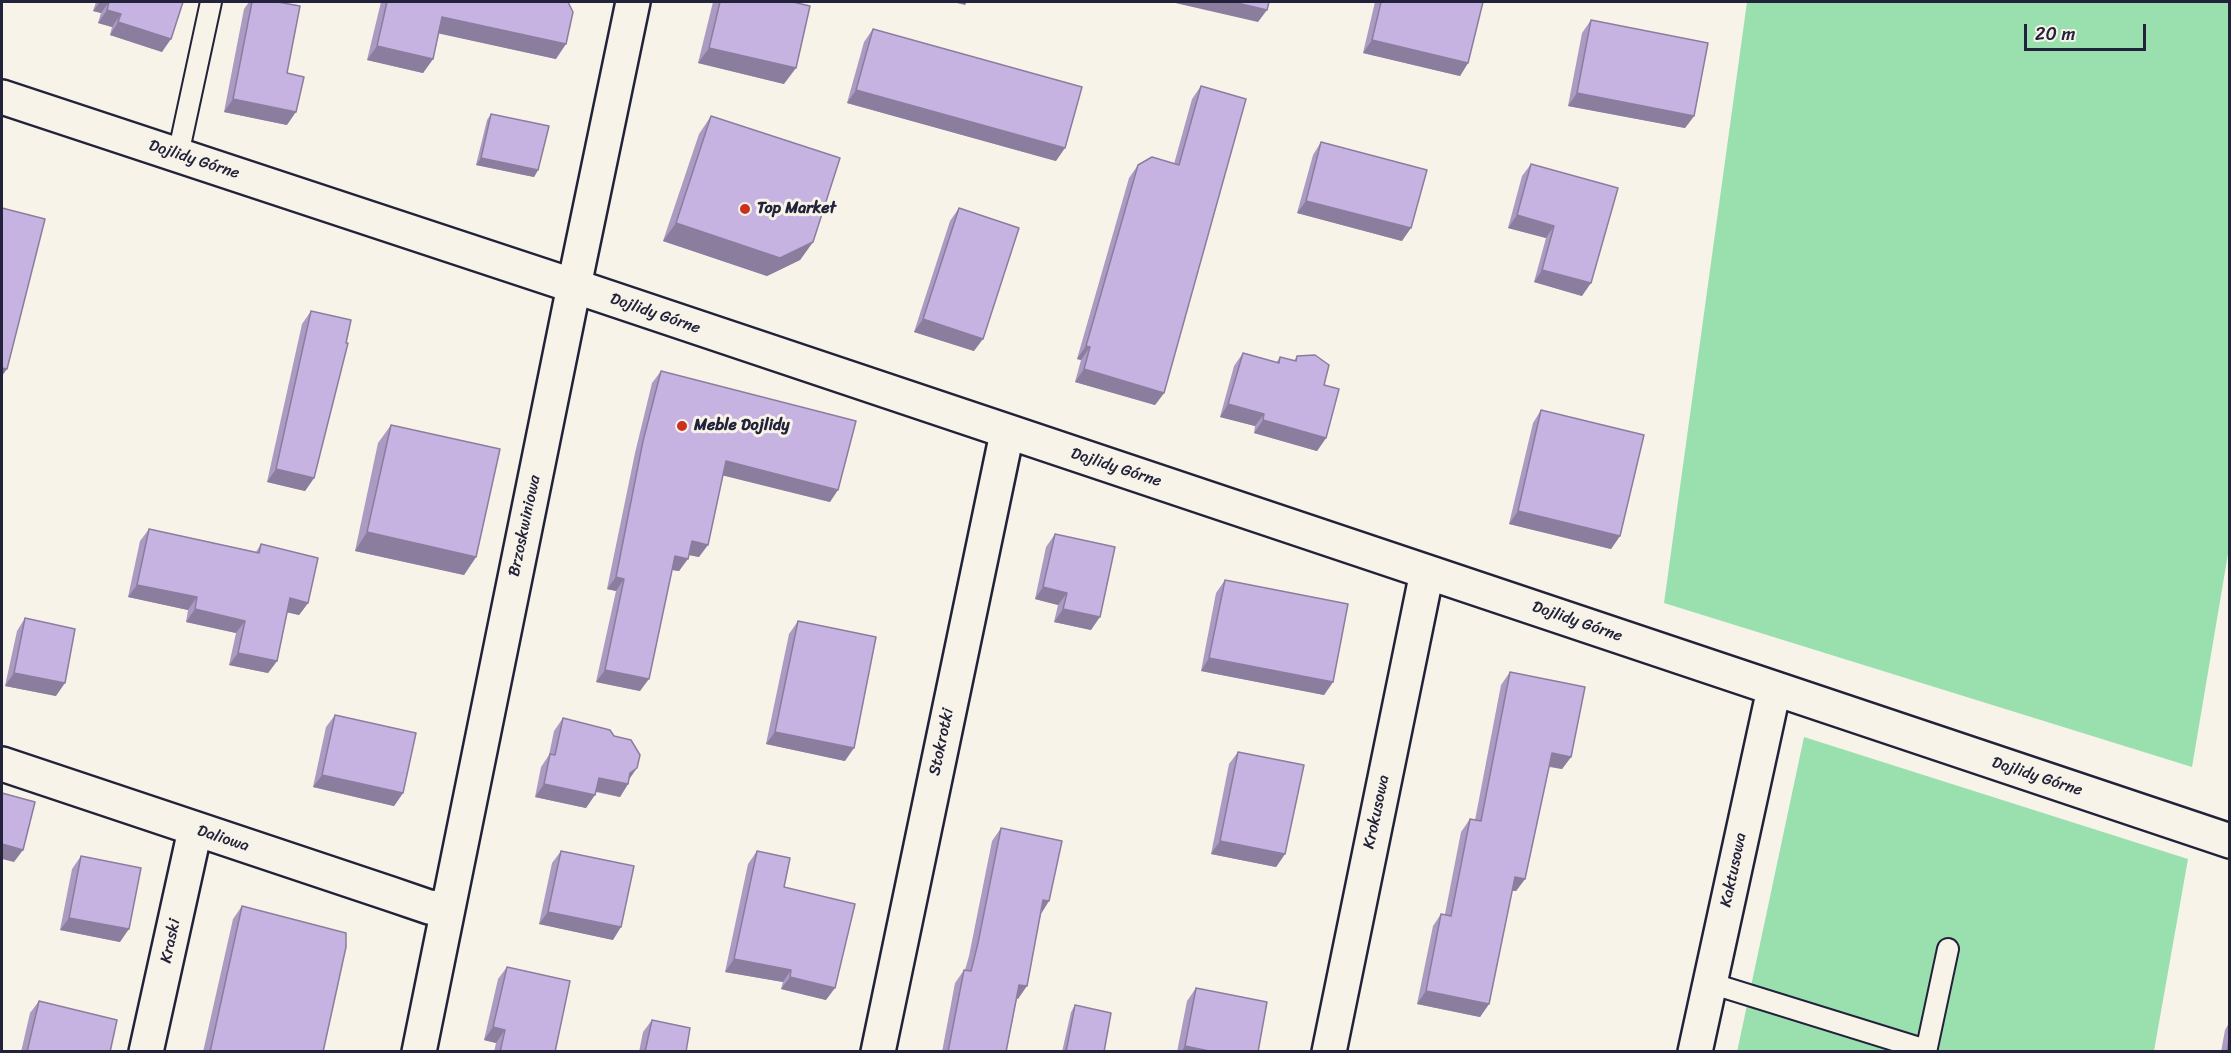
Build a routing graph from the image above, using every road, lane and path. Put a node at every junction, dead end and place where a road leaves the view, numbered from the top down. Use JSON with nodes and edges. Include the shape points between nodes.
{"nodes":[{"id":1,"x":211,"y":2,"type":"edge"},
{"id":2,"x":633,"y":2,"type":"edge"},
{"id":3,"x":2,"y":97,"type":"edge"},
{"id":4,"x":178,"y":155,"type":"junction"},
{"id":5,"x":574,"y":286,"type":"junction"},
{"id":6,"x":1007,"y":433,"type":"junction"},
{"id":7,"x":1427,"y":572,"type":"junction"},
{"id":8,"x":1774,"y":689,"type":"junction"},
{"id":9,"x":2,"y":764,"type":"edge"},
{"id":10,"x":195,"y":830,"type":"junction"},
{"id":11,"x":2229,"y":841,"type":"edge"},
{"id":12,"x":446,"y":909,"type":"junction"},
{"id":13,"x":1948,"y":949,"type":"dead end"},
{"id":14,"x":1710,"y":983,"type":"junction"},
{"id":15,"x":1926,"y":1051,"type":"edge"},
{"id":16,"x":146,"y":1052,"type":"edge"},
{"id":17,"x":419,"y":1052,"type":"edge"},
{"id":18,"x":878,"y":1052,"type":"edge"},
{"id":19,"x":1329,"y":1052,"type":"edge"},
{"id":20,"x":1695,"y":1052,"type":"edge"}],
"edges":[{"from":1,"to":4,"type":"lane"},
{"from":2,"to":5,"type":"street","name":"Brzoskwiniowa"},
{"from":3,"to":4,"type":"street","name":"Dojlidy Górne"},
{"from":4,"to":5,"type":"street","name":"Dojlidy Górne"},
{"from":5,"to":6,"type":"street","name":"Dojlidy Górne"},
{"from":5,"to":12,"type":"street","name":"Brzoskwiniowa"},
{"from":6,"to":7,"type":"street","name":"Dojlidy Górne"},
{"from":6,"to":18,"type":"street","name":"Stokrotki"},
{"from":7,"to":8,"type":"street","name":"Dojlidy Górne"},
{"from":7,"to":19,"type":"street","name":"Krokusowa"},
{"from":8,"to":11,"type":"street","name":"Dojlidy Górne"},
{"from":8,"to":14,"type":"street","name":"Kaktusowa"},
{"from":9,"to":10,"type":"street","name":"Daliowa"},
{"from":10,"to":12,"type":"street","name":"Daliowa","via":[[429,907]]},
{"from":10,"to":16,"type":"street","name":"Kraski"},
{"from":12,"to":17,"type":"street","name":"Brzoskwiniowa"},
{"from":13,"to":15,"type":"lane"},
{"from":14,"to":15,"type":"lane"},
{"from":14,"to":20,"type":"street","name":"Kaktusowa"}]}
